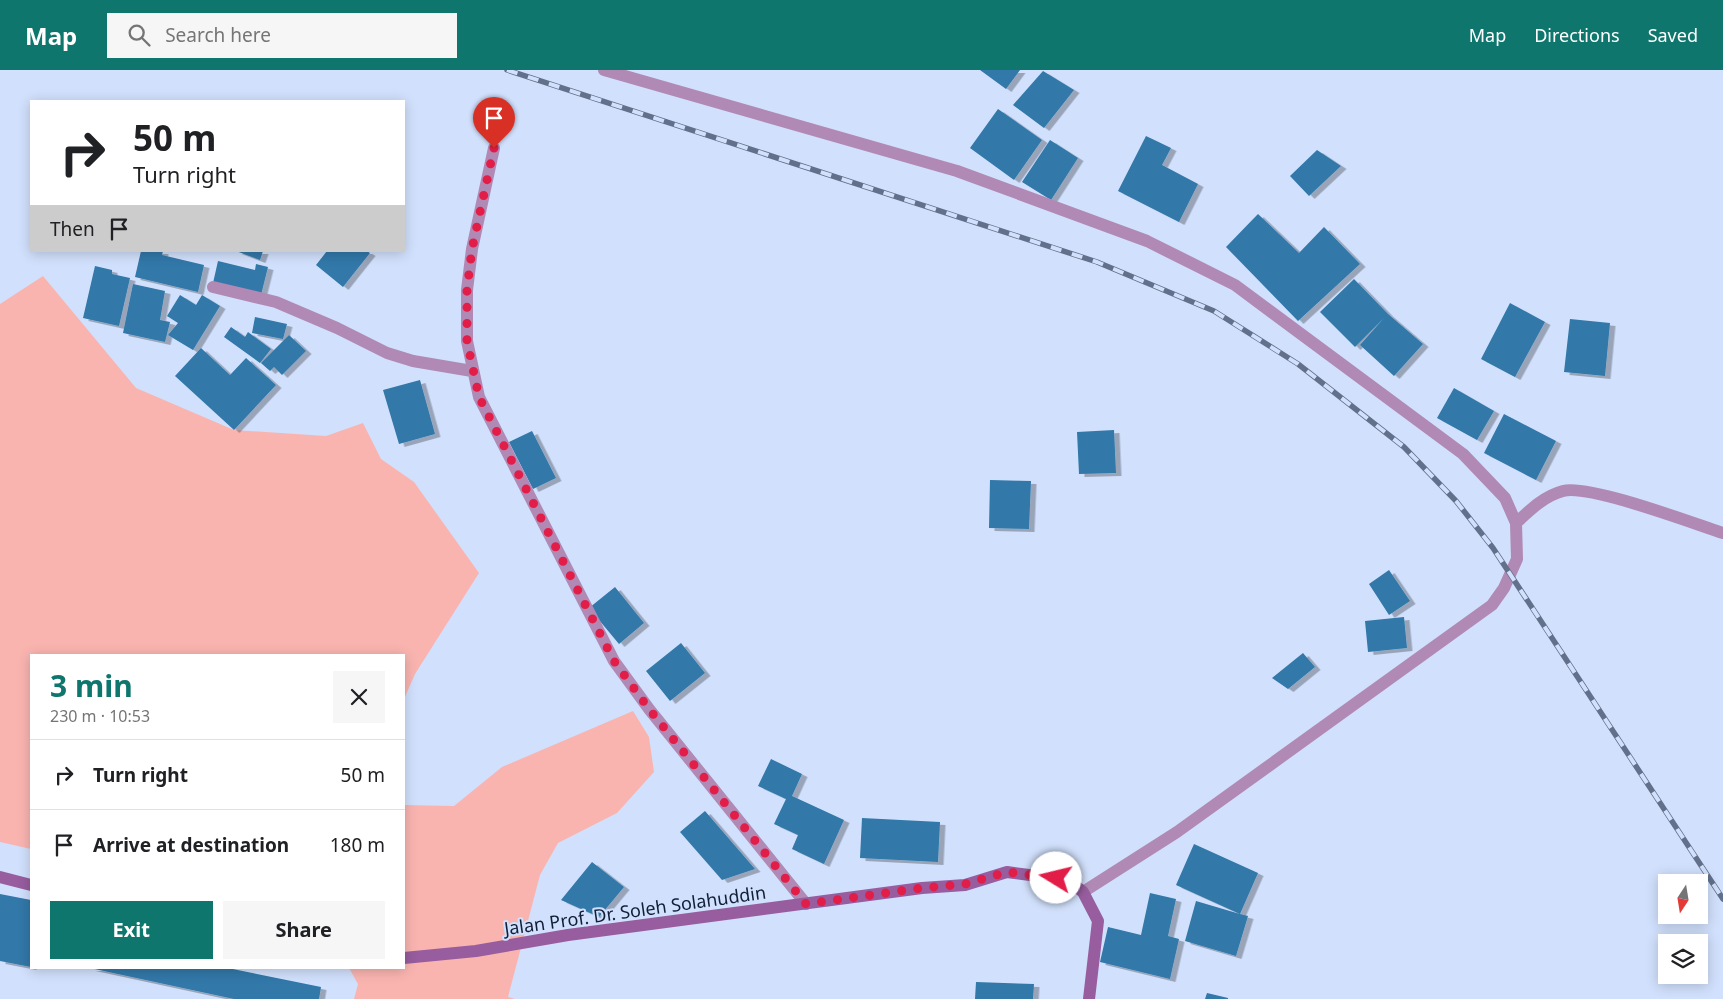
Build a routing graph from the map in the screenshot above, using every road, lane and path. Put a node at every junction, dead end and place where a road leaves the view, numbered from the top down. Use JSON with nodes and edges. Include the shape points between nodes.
{"nodes":[{"id":1,"x":604,"y":70,"type":"edge"},
{"id":2,"x":494,"y":148,"type":"dead end"},
{"id":3,"x":213,"y":286,"type":"dead end"},
{"id":4,"x":472,"y":371,"type":"junction"},
{"id":5,"x":1516,"y":523,"type":"junction"},
{"id":6,"x":1723,"y":533,"type":"edge"},
{"id":7,"x":0,"y":877,"type":"edge"},
{"id":8,"x":30,"y":885,"type":"edge"},
{"id":9,"x":1083,"y":892,"type":"junction"},
{"id":10,"x":806,"y":904,"type":"junction"},
{"id":11,"x":405,"y":958,"type":"edge"},
{"id":12,"x":1089,"y":999,"type":"edge"}],
"edges":[{"from":1,"to":5,"type":"street","via":[[957,170],[1165,249],[1235,285],[1463,454],[1506,498]]},
{"from":2,"to":4,"type":"street","via":[[472,249],[467,290],[467,341]]},
{"from":3,"to":4,"type":"street","via":[[276,302],[387,353],[412,361]]},
{"from":4,"to":10,"type":"street","via":[[479,397],[614,661]]},
{"from":5,"to":6,"type":"street","via":[[1536,504],[1565,490],[1610,497]]},
{"from":5,"to":9,"type":"street","via":[[1517,559],[1492,605],[1177,832]]},
{"from":7,"to":8,"type":"street"},
{"from":9,"to":10,"type":"street","name":"Jalan Prof. Dr. Soleh Solahuddin","via":[[1068,880],[1007,872],[965,884]]},
{"from":9,"to":12,"type":"street","via":[[1098,921]]},
{"from":10,"to":11,"type":"street","name":"Jalan Prof. Dr. Soleh Solahuddin","via":[[568,935],[476,951]]}]}
